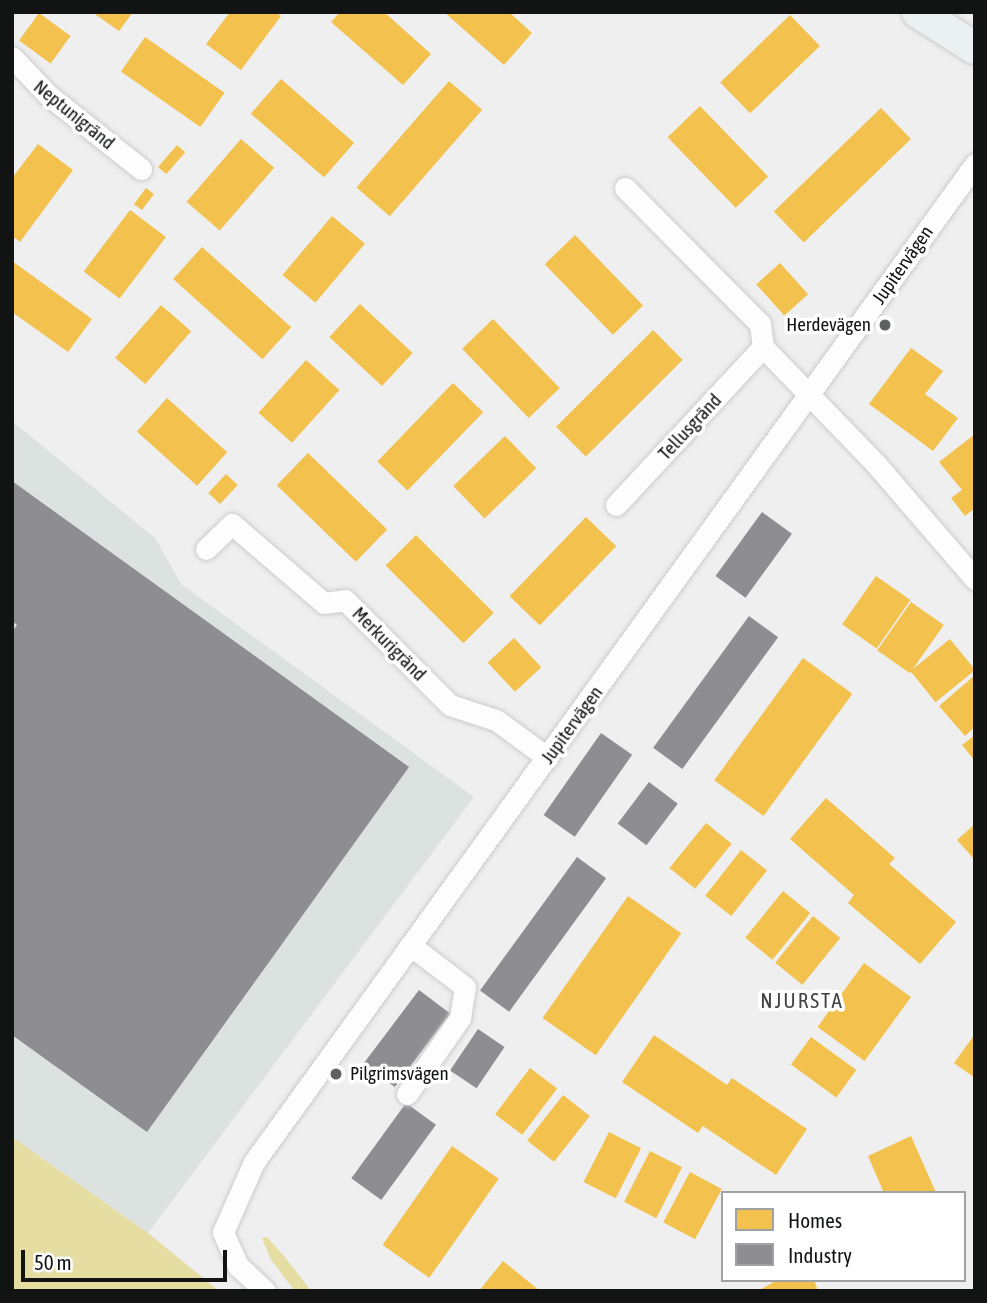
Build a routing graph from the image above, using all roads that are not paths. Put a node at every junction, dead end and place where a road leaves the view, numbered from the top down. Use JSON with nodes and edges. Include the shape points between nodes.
{"nodes":[{"id":1,"x":918,"y":12,"type":"edge"},
{"id":2,"x":975,"y":48,"type":"edge"},
{"id":3,"x":12,"y":57,"type":"edge"},
{"id":4,"x":975,"y":164,"type":"edge"},
{"id":5,"x":141,"y":169,"type":"dead end"},
{"id":6,"x":625,"y":188,"type":"dead end"},
{"id":7,"x":763,"y":347,"type":"junction"},
{"id":8,"x":810,"y":395,"type":"junction"},
{"id":9,"x":616,"y":505,"type":"dead end"},
{"id":10,"x":206,"y":549,"type":"dead end"},
{"id":11,"x":975,"y":579,"type":"edge"},
{"id":12,"x":548,"y":758,"type":"junction"},
{"id":13,"x":410,"y":945,"type":"junction"},
{"id":14,"x":407,"y":1094,"type":"dead end"},
{"id":15,"x":265,"y":1291,"type":"edge"}],
"edges":[{"from":1,"to":2,"type":"street"},
{"from":3,"to":5,"type":"street","name":"Neptunigränd","via":[[48,95]]},
{"from":4,"to":8,"type":"street","name":"Jupitervägen"},
{"from":6,"to":7,"type":"street","via":[[760,324]]},
{"from":7,"to":8,"type":"street"},
{"from":7,"to":9,"type":"street","name":"Tellusgränd"},
{"from":8,"to":11,"type":"street"},
{"from":8,"to":12,"type":"street","name":"Jupitervägen"},
{"from":10,"to":12,"type":"street","name":"Merkurigränd","via":[[232,524],[324,603],[345,600],[450,705],[496,720]]},
{"from":12,"to":13,"type":"street","name":"Jupitervägen"},
{"from":13,"to":14,"type":"street","via":[[465,988],[460,1018]]},
{"from":13,"to":15,"type":"street","name":"Jupitervägen","via":[[238,1191],[223,1232],[238,1266]]}]}
